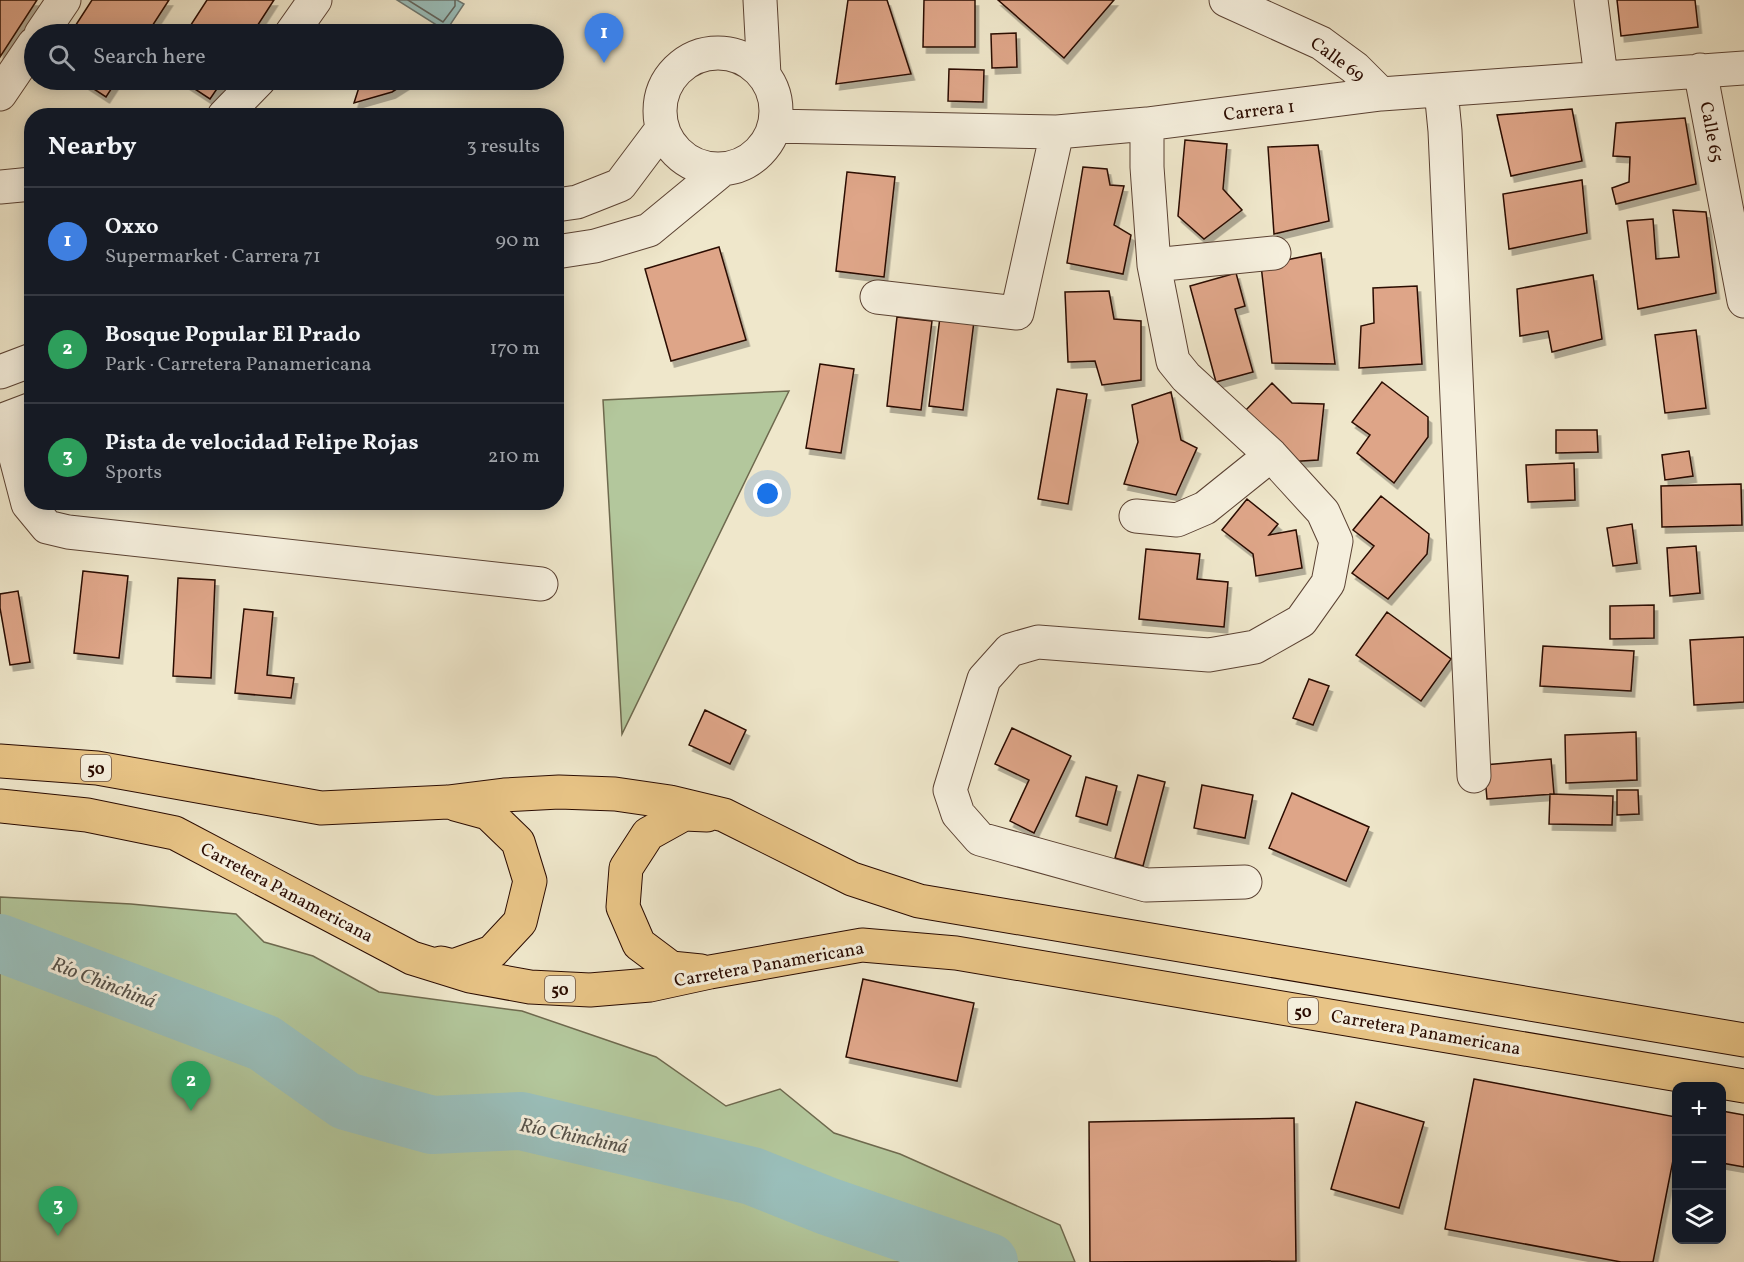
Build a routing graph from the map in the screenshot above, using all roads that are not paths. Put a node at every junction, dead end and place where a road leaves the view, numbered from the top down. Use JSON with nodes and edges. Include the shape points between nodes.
{"nodes":[{"id":1,"x":64,"y":0,"type":"edge"},
{"id":2,"x":315,"y":0,"type":"edge"},
{"id":3,"x":760,"y":0,"type":"edge"},
{"id":4,"x":1226,"y":0,"type":"edge"},
{"id":5,"x":1592,"y":0,"type":"edge"},
{"id":6,"x":48,"y":24,"type":"edge"},
{"id":7,"x":298,"y":24,"type":"edge"},
{"id":8,"x":723,"y":52,"type":"junction"},
{"id":9,"x":24,"y":59,"type":"edge"},
{"id":10,"x":1744,"y":68,"type":"edge"},
{"id":11,"x":1700,"y":70,"type":"junction"},
{"id":12,"x":764,"y":75,"type":"junction"},
{"id":13,"x":1601,"y":77,"type":"junction"},
{"id":14,"x":249,"y":90,"type":"edge"},
{"id":15,"x":1441,"y":90,"type":"junction"},
{"id":16,"x":0,"y":94,"type":"edge"},
{"id":17,"x":1381,"y":94,"type":"junction"},
{"id":18,"x":232,"y":108,"type":"edge"},
{"id":19,"x":1147,"y":124,"type":"junction"},
{"id":20,"x":774,"y":126,"type":"junction"},
{"id":21,"x":662,"y":129,"type":"junction"},
{"id":22,"x":1057,"y":132,"type":"junction"},
{"id":23,"x":723,"y":169,"type":"junction"},
{"id":24,"x":24,"y":185,"type":"edge"},
{"id":25,"x":0,"y":187,"type":"edge"},
{"id":26,"x":564,"y":204,"type":"edge"},
{"id":27,"x":564,"y":251,"type":"edge"},
{"id":28,"x":1274,"y":253,"type":"dead end"},
{"id":29,"x":1154,"y":265,"type":"junction"},
{"id":30,"x":878,"y":297,"type":"dead end"},
{"id":31,"x":1744,"y":301,"type":"edge"},
{"id":32,"x":24,"y":363,"type":"edge"},
{"id":33,"x":0,"y":372,"type":"edge"},
{"id":34,"x":12,"y":417,"type":"edge"},
{"id":35,"x":1271,"y":455,"type":"junction"},
{"id":36,"x":24,"y":482,"type":"edge"},
{"id":37,"x":33,"y":510,"type":"edge"},
{"id":38,"x":1136,"y":516,"type":"dead end"},
{"id":39,"x":541,"y":584,"type":"dead end"},
{"id":40,"x":0,"y":761,"type":"edge"},
{"id":41,"x":1474,"y":776,"type":"dead end"},
{"id":42,"x":448,"y":802,"type":"junction"},
{"id":43,"x":0,"y":806,"type":"edge"},
{"id":44,"x":724,"y":815,"type":"junction"},
{"id":45,"x":1245,"y":882,"type":"dead end"},
{"id":46,"x":412,"y":958,"type":"junction"},
{"id":47,"x":710,"y":972,"type":"junction"},
{"id":48,"x":1744,"y":1040,"type":"edge"},
{"id":49,"x":1744,"y":1086,"type":"edge"}],
"edges":[{"from":1,"to":6,"type":"street"},
{"from":2,"to":7,"type":"street"},
{"from":3,"to":8,"type":"street"},
{"from":3,"to":12,"type":"street"},
{"from":4,"to":17,"type":"street","name":"Calle 69","via":[[1321,43]]},
{"from":5,"to":13,"type":"street"},
{"from":8,"to":12,"type":"street","via":[[753,64]]},
{"from":8,"to":21,"type":"street","via":[[691,59],[668,81],[661,96]]},
{"from":9,"to":16,"type":"street"},
{"from":10,"to":11,"type":"street","name":"Carrera 1"},
{"from":11,"to":13,"type":"street","name":"Carrera 1"},
{"from":11,"to":31,"type":"street","name":"Calle 65"},
{"from":12,"to":20,"type":"street","via":[[773,90]]},
{"from":13,"to":15,"type":"street","name":"Carrera 1"},
{"from":14,"to":18,"type":"street"},
{"from":15,"to":17,"type":"street","name":"Carrera 1"},
{"from":15,"to":41,"type":"street"},
{"from":17,"to":19,"type":"street","name":"Carrera 1"},
{"from":19,"to":22,"type":"street","name":"Carrera 1"},
{"from":19,"to":29,"type":"street"},
{"from":20,"to":22,"type":"street","name":"Carrera 1"},
{"from":20,"to":23,"type":"street","via":[[756,155]]},
{"from":21,"to":23,"type":"street","via":[[679,154],[692,163]]},
{"from":21,"to":26,"type":"street","via":[[620,185]]},
{"from":22,"to":30,"type":"street","via":[[1017,313]]},
{"from":23,"to":27,"type":"street","via":[[649,230]]},
{"from":24,"to":25,"type":"street"},
{"from":28,"to":29,"type":"street"},
{"from":29,"to":35,"type":"street","via":[[1173,361]]},
{"from":32,"to":33,"type":"street"},
{"from":34,"to":36,"type":"street"},
{"from":35,"to":38,"type":"street","via":[[1205,508],[1177,520]]},
{"from":35,"to":45,"type":"street","via":[[1323,513],[1336,541],[1328,583],[1301,621],[1255,647],[1209,655],[1038,642],[1010,650],[984,678],[950,790],[958,814],[980,839],[1146,885]]},
{"from":37,"to":39,"type":"street","via":[[46,526],[68,532]]},
{"from":40,"to":42,"type":"highway","number":"50","via":[[97,768],[321,808]]},
{"from":42,"to":44,"type":"highway","number":"50","via":[[559,792],[603,794],[670,802]]},
{"from":42,"to":46,"type":"highway","via":[[488,813],[518,842],[530,881],[520,922],[492,952],[453,966]]},
{"from":43,"to":46,"type":"highway","name":"Carretera Panamericana","number":"50","via":[[87,815],[175,833]]},
{"from":44,"to":47,"type":"highway","via":[[684,814],[648,834],[626,868],[623,907],[639,944],[671,968]]},
{"from":44,"to":48,"type":"highway","number":"50","via":[[852,879],[920,901]]},
{"from":46,"to":47,"type":"highway","name":"Carretera Panamericana","number":"50","via":[[470,976],[530,987],[580,990],[650,985]]},
{"from":47,"to":49,"type":"highway","name":"Carretera Panamericana","number":"50","via":[[862,945],[956,953]]}]}
